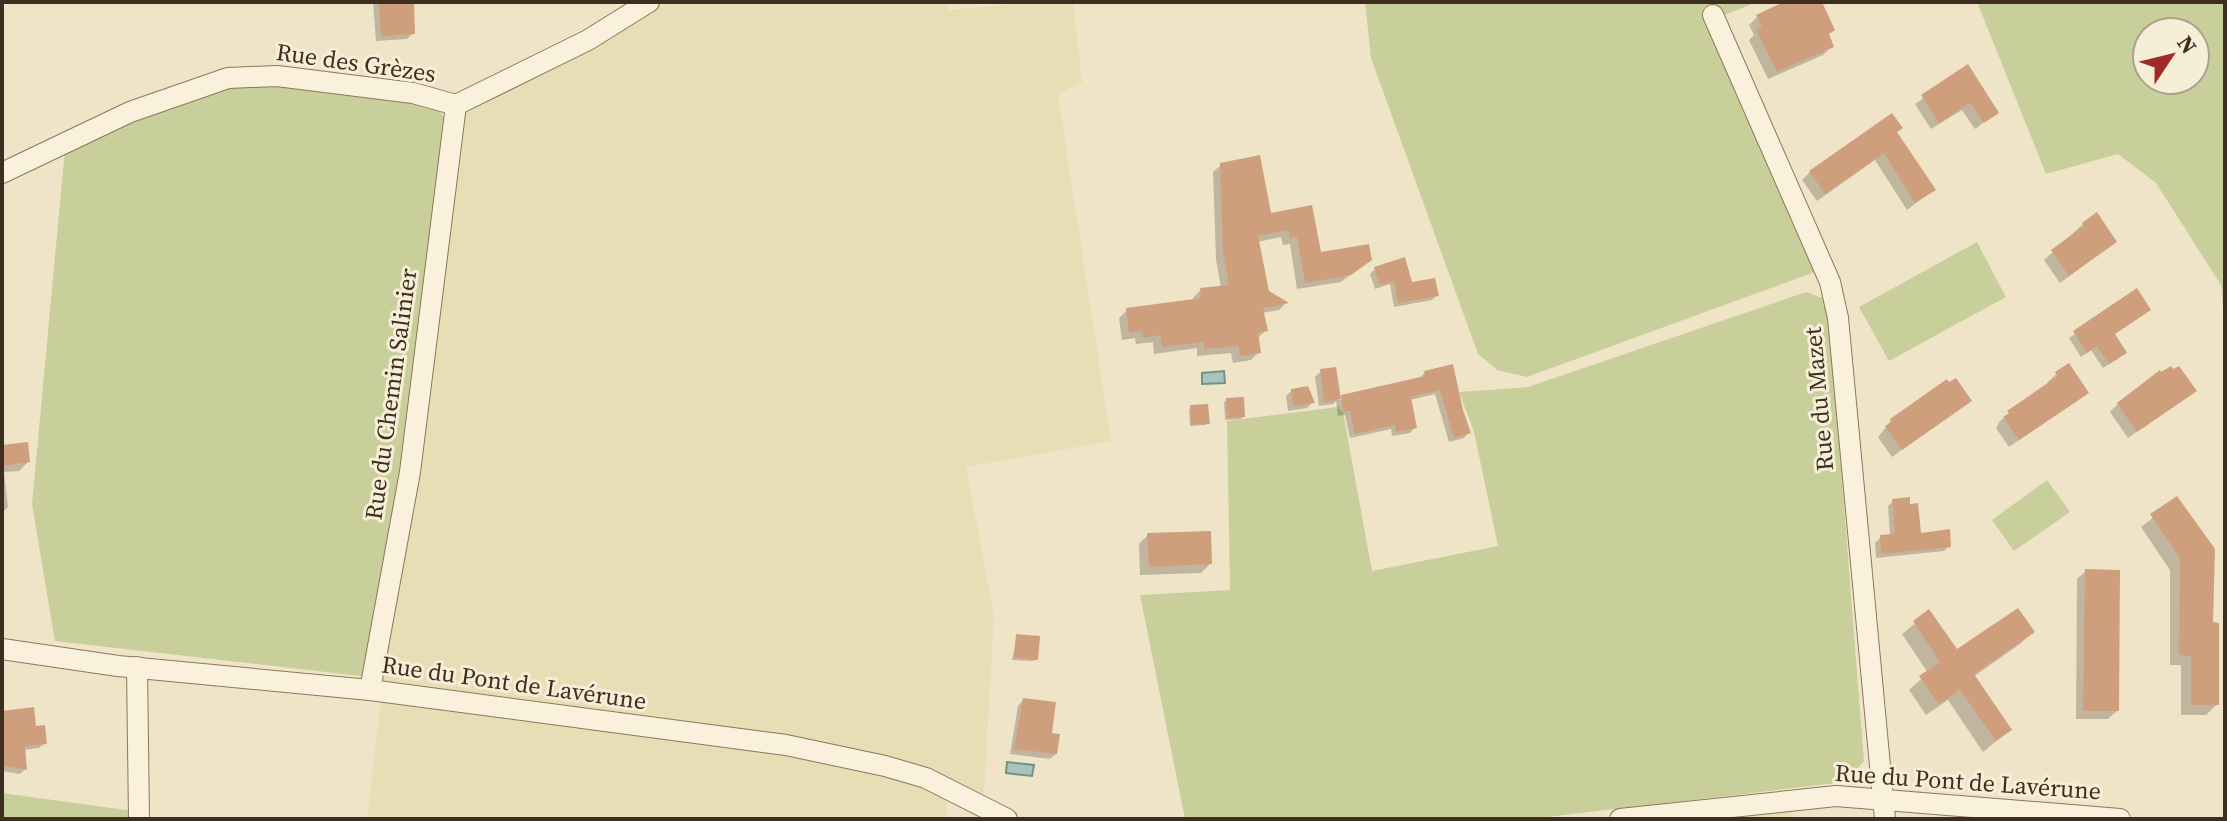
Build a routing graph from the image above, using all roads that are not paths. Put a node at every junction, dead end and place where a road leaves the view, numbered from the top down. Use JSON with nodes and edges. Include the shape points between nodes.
{"nodes":[{"id":1,"x":649,"y":2,"type":"edge"},
{"id":2,"x":1713,"y":15,"type":"dead end"},
{"id":3,"x":456,"y":105,"type":"junction"},
{"id":4,"x":2,"y":173,"type":"edge"},
{"id":5,"x":2,"y":649,"type":"edge"},
{"id":6,"x":137,"y":667,"type":"junction"},
{"id":7,"x":370,"y":690,"type":"junction"},
{"id":8,"x":1884,"y":810,"type":"edge"},
{"id":9,"x":139,"y":819,"type":"edge"},
{"id":10,"x":1007,"y":819,"type":"edge"},
{"id":11,"x":1620,"y":819,"type":"edge"},
{"id":12,"x":2120,"y":819,"type":"edge"}],
"edges":[{"from":1,"to":3,"type":"street","name":"Rue des Grèzes","via":[[588,40]]},
{"from":2,"to":8,"type":"street","name":"Rue du Mazet","via":[[1830,282],[1838,318]]},
{"from":3,"to":4,"type":"street","name":"Rue des Grèzes","via":[[413,93],[277,76],[228,78],[130,112]]},
{"from":3,"to":7,"type":"street","name":"Rue du Chemin Salinier","via":[[410,472]]},
{"from":5,"to":6,"type":"street","name":"Rue du Pont de Lavérune"},
{"from":6,"to":7,"type":"street","name":"Rue du Pont de Lavérune"},
{"from":6,"to":9,"type":"street"},
{"from":7,"to":10,"type":"street","name":"Rue du Pont de Lavérune","via":[[786,745],[926,778]]},
{"from":8,"to":11,"type":"street","name":"Rue du Pont de Lavérune","via":[[1836,796]]},
{"from":8,"to":12,"type":"street","name":"Rue du Pont de Lavérune"}]}
